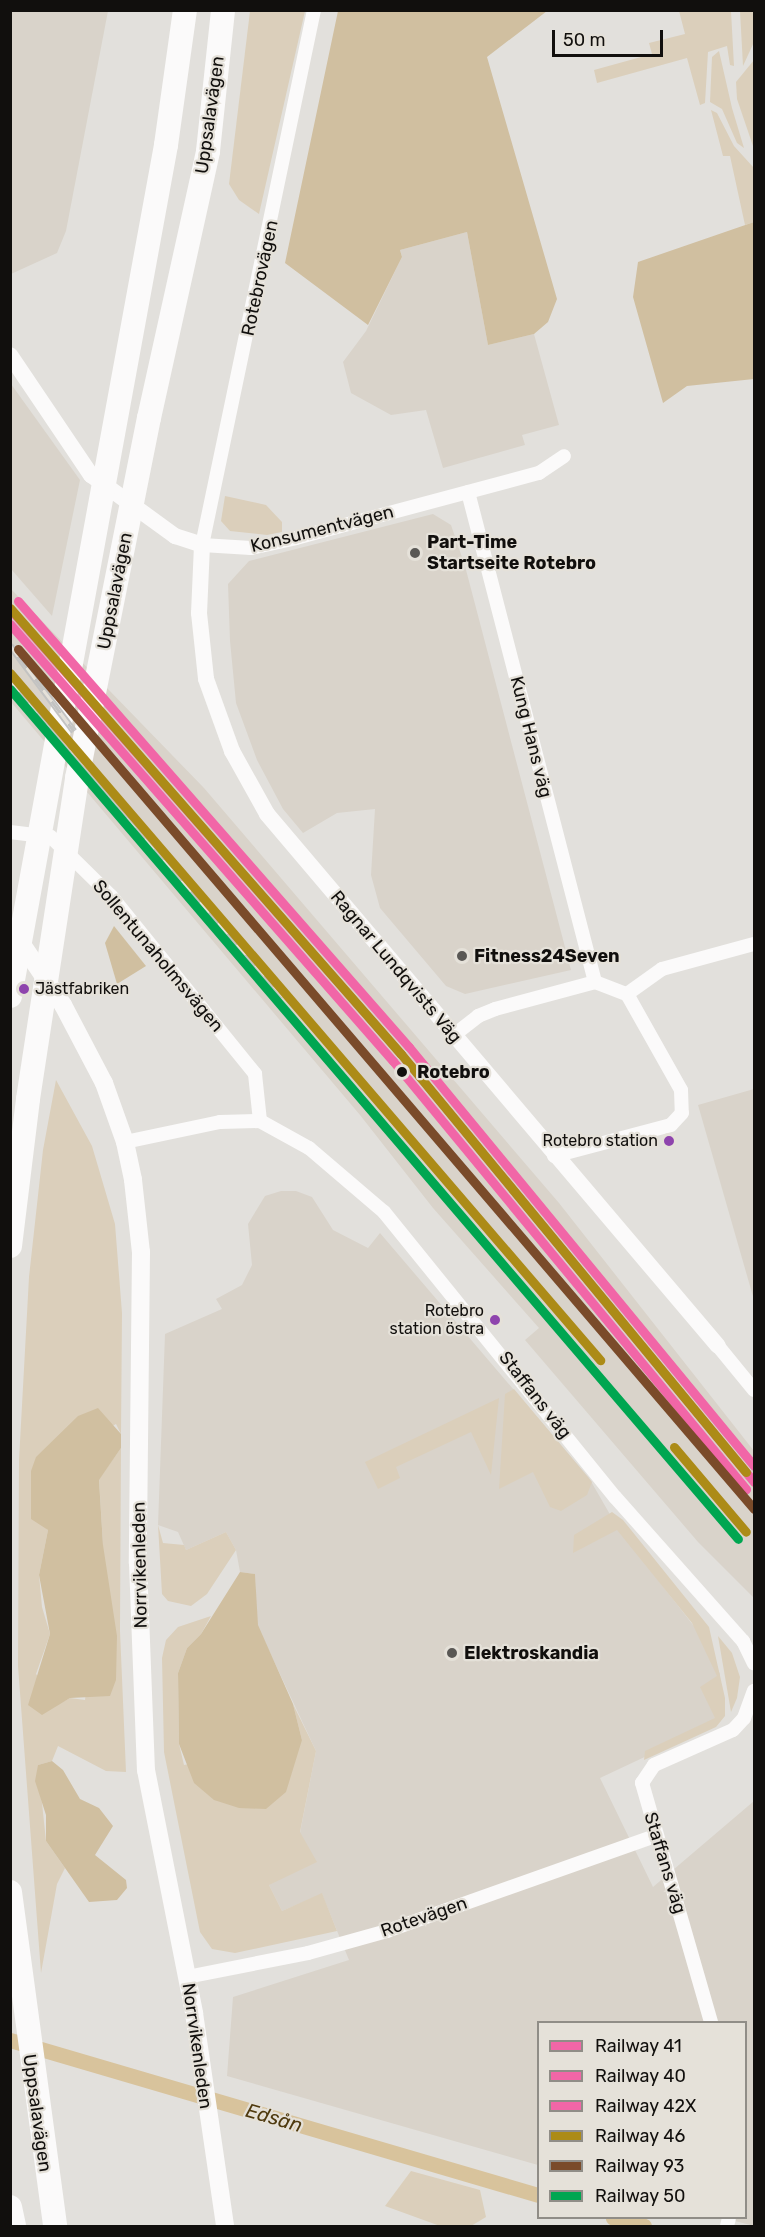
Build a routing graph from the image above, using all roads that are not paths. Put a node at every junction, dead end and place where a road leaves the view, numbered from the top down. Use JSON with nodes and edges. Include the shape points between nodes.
{"nodes":[{"id":1,"x":178,"y":10,"type":"edge"},
{"id":2,"x":185,"y":10,"type":"edge"},
{"id":3,"x":223,"y":10,"type":"edge"},
{"id":4,"x":235,"y":10,"type":"edge"},
{"id":5,"x":315,"y":10,"type":"edge"},
{"id":6,"x":166,"y":145,"type":"junction"},
{"id":7,"x":208,"y":151,"type":"junction"},
{"id":8,"x":10,"y":355,"type":"edge"},
{"id":9,"x":564,"y":456,"type":"dead end"},
{"id":10,"x":468,"y":492,"type":"junction"},
{"id":11,"x":202,"y":545,"type":"junction"},
{"id":12,"x":10,"y":832,"type":"edge"},
{"id":13,"x":10,"y":928,"type":"edge"},
{"id":14,"x":754,"y":944,"type":"edge"},
{"id":15,"x":595,"y":982,"type":"junction"},
{"id":16,"x":627,"y":994,"type":"junction"},
{"id":17,"x":10,"y":996,"type":"edge"},
{"id":18,"x":454,"y":1035,"type":"junction"},
{"id":19,"x":260,"y":1121,"type":"junction"},
{"id":20,"x":125,"y":1142,"type":"junction"},
{"id":21,"x":554,"y":1156,"type":"junction"},
{"id":22,"x":10,"y":1246,"type":"edge"},
{"id":23,"x":718,"y":1346,"type":"joint"},
{"id":24,"x":754,"y":1390,"type":"edge"},
{"id":25,"x":754,"y":1664,"type":"edge"},
{"id":26,"x":754,"y":1691,"type":"edge"},
{"id":27,"x":655,"y":1836,"type":"junction"},
{"id":28,"x":10,"y":1892,"type":"edge"},
{"id":29,"x":187,"y":1977,"type":"junction"},
{"id":30,"x":711,"y":2021,"type":"edge"},
{"id":31,"x":10,"y":2207,"type":"edge"},
{"id":32,"x":14,"y":2226,"type":"edge"},
{"id":33,"x":55,"y":2226,"type":"edge"},
{"id":34,"x":225,"y":2226,"type":"edge"}],
"edges":[{"from":1,"to":6,"type":"highway"},
{"from":2,"to":6,"type":"highway","name":"Uppsalavägen"},
{"from":3,"to":7,"type":"highway","name":"Uppsalavägen"},
{"from":4,"to":7,"type":"highway"},
{"from":5,"to":11,"type":"street","name":"Rotebrovägen"},
{"from":6,"to":17,"type":"highway","name":"Uppsalavägen"},
{"from":7,"to":22,"type":"highway","name":"Uppsalavägen","via":[[149,418],[77,778],[28,1099]]},
{"from":8,"to":11,"type":"street","name":"Konsumentvägen","via":[[91,475],[175,536]]},
{"from":9,"to":10,"type":"street","name":"Konsumentvägen","via":[[539,473]]},
{"from":10,"to":11,"type":"street","name":"Konsumentvägen","via":[[251,548]]},
{"from":10,"to":15,"type":"street","name":"Kung Hans väg"},
{"from":11,"to":18,"type":"street","name":"Ragnar Lundqvists Väg","via":[[199,613],[206,680],[231,751],[267,814]]},
{"from":12,"to":19,"type":"street","name":"Sollentunaholmsvägen","via":[[51,837],[111,896],[255,1074]]},
{"from":13,"to":20,"type":"main road","name":"Norrvikenleden","via":[[84,1042]]},
{"from":14,"to":16,"type":"street","via":[[662,969]]},
{"from":15,"to":16,"type":"street"},
{"from":15,"to":18,"type":"street","via":[[495,1009],[478,1016]]},
{"from":16,"to":21,"type":"street","via":[[681,1090],[682,1113],[671,1125]]},
{"from":18,"to":21,"type":"street","name":"Ragnar Lundqvists Väg"},
{"from":19,"to":20,"type":"street","via":[[220,1122]]},
{"from":19,"to":25,"type":"street","name":"Staffans väg","via":[[309,1148],[384,1212],[615,1497],[743,1641]]},
{"from":20,"to":29,"type":"main road","name":"Norrvikenleden","via":[[141,1252],[138,1563],[146,1770]]},
{"from":21,"to":23,"type":"street","name":"Ragnar Lundqvists Väg"},
{"from":23,"to":24,"type":"street","name":"Ragnar Lundqvists Väg"},
{"from":26,"to":27,"type":"street","name":"Staffans väg","via":[[744,1718],[733,1730],[654,1765],[644,1775],[642,1786]]},
{"from":27,"to":29,"type":"street","name":"Rotevägen","via":[[387,1930],[308,1953]]},
{"from":27,"to":30,"type":"street","name":"Staffans väg"},
{"from":28,"to":33,"type":"highway","name":"Uppsalavägen"},
{"from":29,"to":34,"type":"main road","name":"Norrvikenleden"},
{"from":31,"to":32,"type":"highway"}]}
